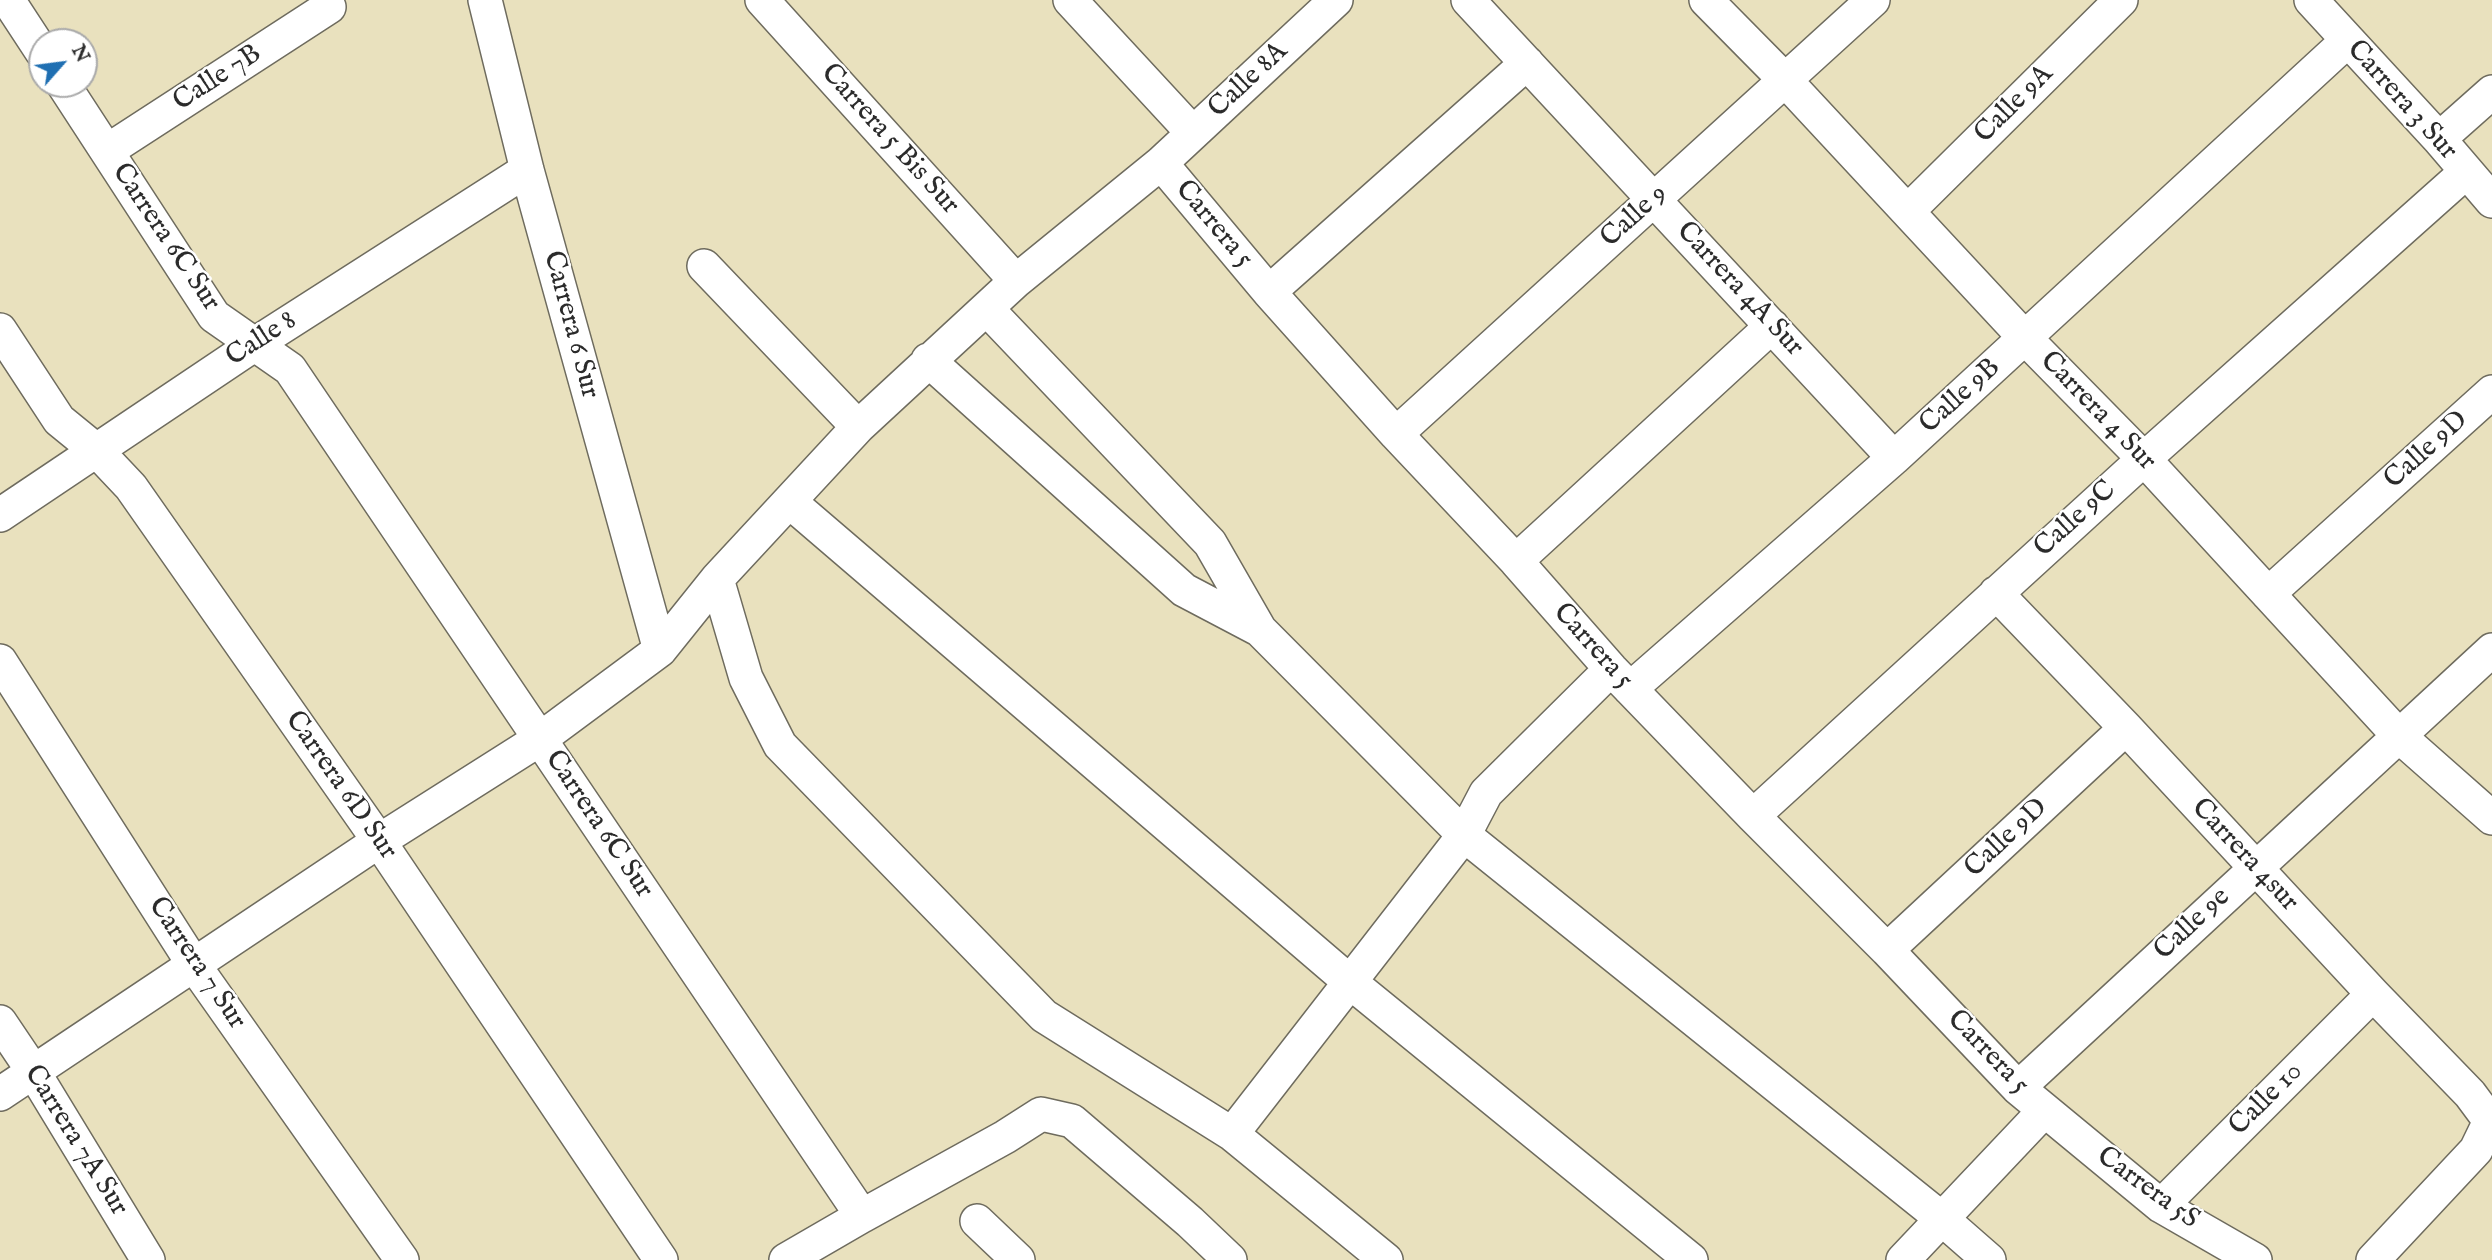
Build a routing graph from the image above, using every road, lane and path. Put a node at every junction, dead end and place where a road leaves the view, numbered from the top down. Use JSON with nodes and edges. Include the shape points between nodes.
{"nodes":[{"id":1,"x":8,"y":0,"type":"edge"},
{"id":2,"x":485,"y":0,"type":"edge"},
{"id":3,"x":762,"y":0,"type":"edge"},
{"id":4,"x":1070,"y":0,"type":"edge"},
{"id":5,"x":1336,"y":0,"type":"edge"},
{"id":6,"x":1468,"y":0,"type":"edge"},
{"id":7,"x":1706,"y":0,"type":"edge"},
{"id":8,"x":1873,"y":0,"type":"edge"},
{"id":9,"x":2121,"y":0,"type":"edge"},
{"id":10,"x":2311,"y":0,"type":"edge"},
{"id":11,"x":329,"y":6,"type":"dead end"},
{"id":12,"x":28,"y":31,"type":"edge"},
{"id":13,"x":2347,"y":41,"type":"junction"},
{"id":14,"x":1527,"y":63,"type":"junction"},
{"id":15,"x":1785,"y":80,"type":"junction"},
{"id":16,"x":2492,"y":92,"type":"edge"},
{"id":17,"x":72,"y":98,"type":"edge"},
{"id":18,"x":1194,"y":133,"type":"junction"},
{"id":19,"x":2439,"y":139,"type":"junction"},
{"id":20,"x":107,"y":151,"type":"junction"},
{"id":21,"x":1161,"y":163,"type":"junction"},
{"id":22,"x":527,"y":170,"type":"junction"},
{"id":23,"x":2466,"y":172,"type":"junction"},
{"id":24,"x":1654,"y":199,"type":"junction"},
{"id":25,"x":2492,"y":201,"type":"edge"},
{"id":26,"x":1908,"y":211,"type":"junction"},
{"id":27,"x":704,"y":266,"type":"dead end"},
{"id":28,"x":1016,"y":281,"type":"junction"},
{"id":29,"x":1269,"y":292,"type":"junction"},
{"id":30,"x":987,"y":309,"type":"junction"},
{"id":31,"x":1772,"y":326,"type":"junction"},
{"id":32,"x":0,"y":330,"type":"edge"},
{"id":33,"x":2026,"y":339,"type":"junction"},
{"id":34,"x":255,"y":344,"type":"junction"},
{"id":35,"x":928,"y":360,"type":"junction"},
{"id":36,"x":2492,"y":392,"type":"edge"},
{"id":37,"x":858,"y":427,"type":"junction"},
{"id":38,"x":1396,"y":434,"type":"junction"},
{"id":39,"x":97,"y":451,"type":"junction"},
{"id":40,"x":1894,"y":458,"type":"junction"},
{"id":41,"x":2144,"y":459,"type":"junction"},
{"id":42,"x":790,"y":502,"type":"junction"},
{"id":43,"x":0,"y":515,"type":"edge"},
{"id":44,"x":1516,"y":561,"type":"junction"},
{"id":45,"x":717,"y":579,"type":"junction"},
{"id":46,"x":1996,"y":593,"type":"junction"},
{"id":47,"x":2267,"y":594,"type":"junction"},
{"id":48,"x":1260,"y":630,"type":"junction"},
{"id":49,"x":2492,"y":649,"type":"edge"},
{"id":50,"x":660,"y":650,"type":"junction"},
{"id":51,"x":0,"y":661,"type":"edge"},
{"id":52,"x":1620,"y":679,"type":"junction"},
{"id":53,"x":2126,"y":728,"type":"junction"},
{"id":54,"x":2399,"y":736,"type":"junction"},
{"id":55,"x":540,"y":739,"type":"junction"},
{"id":56,"x":1753,"y":816,"type":"junction"},
{"id":57,"x":2492,"y":818,"type":"edge"},
{"id":58,"x":1464,"y":835,"type":"junction"},
{"id":59,"x":379,"y":841,"type":"junction"},
{"id":60,"x":2255,"y":868,"type":"junction"},
{"id":61,"x":1887,"y":950,"type":"junction"},
{"id":62,"x":194,"y":965,"type":"junction"},
{"id":63,"x":1350,"y":982,"type":"junction"},
{"id":64,"x":2373,"y":994,"type":"junction"},
{"id":65,"x":0,"y":1022,"type":"edge"},
{"id":66,"x":33,"y":1071,"type":"junction"},
{"id":67,"x":2018,"y":1088,"type":"junction"},
{"id":68,"x":0,"y":1094,"type":"edge"},
{"id":69,"x":2044,"y":1111,"type":"junction"},
{"id":70,"x":1232,"y":1134,"type":"junction"},
{"id":71,"x":2161,"y":1206,"type":"junction"},
{"id":72,"x":862,"y":1216,"type":"junction"},
{"id":73,"x":1941,"y":1218,"type":"junction"},
{"id":74,"x":977,"y":1221,"type":"dead end"},
{"id":75,"x":148,"y":1260,"type":"edge"},
{"id":76,"x":402,"y":1260,"type":"edge"},
{"id":77,"x":661,"y":1260,"type":"edge"},
{"id":78,"x":786,"y":1260,"type":"edge"},
{"id":79,"x":1018,"y":1260,"type":"edge"},
{"id":80,"x":1230,"y":1260,"type":"edge"},
{"id":81,"x":1386,"y":1260,"type":"edge"},
{"id":82,"x":1691,"y":1260,"type":"edge"},
{"id":83,"x":1902,"y":1260,"type":"edge"},
{"id":84,"x":1989,"y":1260,"type":"edge"},
{"id":85,"x":2255,"y":1260,"type":"edge"},
{"id":86,"x":2373,"y":1260,"type":"edge"}],
"edges":[{"from":1,"to":12,"type":"street"},
{"from":2,"to":22,"type":"street","name":"Carrera 6 Sur"},
{"from":3,"to":28,"type":"street","name":"Carrera 5 Bis Sur"},
{"from":4,"to":18,"type":"street"},
{"from":5,"to":18,"type":"street","name":"Calle 8A"},
{"from":6,"to":14,"type":"street","name":"Carrera 4A Sur"},
{"from":7,"to":15,"type":"street","name":"Carrera 4 Sur"},
{"from":8,"to":15,"type":"street","name":"Calle 9"},
{"from":9,"to":26,"type":"street","name":"Calle 9A"},
{"from":10,"to":13,"type":"street","name":"Carrera 3 Sur"},
{"from":11,"to":20,"type":"street","name":"Calle 7B"},
{"from":13,"to":19,"type":"street","name":"Carrera 3 Sur"},
{"from":13,"to":33,"type":"street","name":"Calle 9B"},
{"from":14,"to":24,"type":"street","name":"Carrera 4A Sur"},
{"from":14,"to":29,"type":"street"},
{"from":15,"to":24,"type":"street","name":"Calle 9"},
{"from":15,"to":26,"type":"street","name":"Carrera 4 Sur"},
{"from":16,"to":19,"type":"street"},
{"from":17,"to":20,"type":"street","name":"Carrera 6C Sur"},
{"from":18,"to":21,"type":"street","name":"Calle 8A"},
{"from":19,"to":23,"type":"street","name":"Carrera 3 Sur"},
{"from":20,"to":34,"type":"street","name":"Carrera 6C Sur","via":[[214,316]]},
{"from":21,"to":28,"type":"street","name":"Calle 8A"},
{"from":21,"to":29,"type":"street","name":"Carrera 5"},
{"from":22,"to":34,"type":"street","name":"Calle 8"},
{"from":22,"to":50,"type":"street","name":"Carrera 6 Sur"},
{"from":23,"to":25,"type":"street","name":"Carrera 3 Sur"},
{"from":23,"to":41,"type":"street","name":"Calle 9C"},
{"from":24,"to":31,"type":"street","name":"Carrera 4A Sur"},
{"from":24,"to":38,"type":"street","name":"Calle 9"},
{"from":26,"to":33,"type":"street","name":"Carrera 4 Sur"},
{"from":27,"to":37,"type":"street"},
{"from":28,"to":30,"type":"street","name":"Calle 8A"},
{"from":29,"to":38,"type":"street","name":"Carrera 5"},
{"from":30,"to":35,"type":"street","name":"Calle 8A"},
{"from":30,"to":48,"type":"street","via":[[1210,544]]},
{"from":31,"to":40,"type":"street","name":"Carrera 4A Sur"},
{"from":31,"to":44,"type":"street"},
{"from":32,"to":39,"type":"street","name":"Carrera 6D Sur","via":[[59,421]]},
{"from":33,"to":40,"type":"street","name":"Calle 9B"},
{"from":33,"to":41,"type":"street","name":"Carrera 4 Sur"},
{"from":34,"to":39,"type":"street","name":"Calle 8"},
{"from":34,"to":55,"type":"street","name":"Carrera 6C Sur","via":[[290,369]]},
{"from":35,"to":37,"type":"street","name":"Calle 8A"},
{"from":35,"to":48,"type":"street","via":[[1184,590]]},
{"from":36,"to":47,"type":"street","name":"Calle 9D"},
{"from":37,"to":42,"type":"street","name":"Calle 8A"},
{"from":38,"to":44,"type":"street","name":"Carrera 5"},
{"from":39,"to":43,"type":"street","name":"Calle 8"},
{"from":39,"to":59,"type":"street","name":"Carrera 6D Sur","via":[[131,487]]},
{"from":40,"to":52,"type":"street","name":"Calle 9B"},
{"from":41,"to":46,"type":"street","name":"Calle 9C"},
{"from":41,"to":47,"type":"street","name":"Carrera 4 Sur"},
{"from":42,"to":45,"type":"street","name":"Calle 8A"},
{"from":42,"to":63,"type":"street"},
{"from":44,"to":52,"type":"street","name":"Carrera 5"},
{"from":45,"to":50,"type":"street","name":"Calle 8A"},
{"from":45,"to":70,"type":"street","via":[[746,678],[780,745],[1044,1016]]},
{"from":46,"to":53,"type":"street","name":"Carrera 4sur"},
{"from":46,"to":56,"type":"street","name":"Calle 9C"},
{"from":47,"to":54,"type":"street","name":"Carrera 4 Sur"},
{"from":48,"to":58,"type":"street"},
{"from":49,"to":54,"type":"street","name":"Calle 9e"},
{"from":50,"to":55,"type":"street","name":"Calle 8A"},
{"from":51,"to":62,"type":"street","name":"Carrera 7 Sur"},
{"from":52,"to":56,"type":"street","name":"Carrera 5"},
{"from":52,"to":58,"type":"street","name":"Calle 9B","via":[[1486,793]]},
{"from":53,"to":60,"type":"street","name":"Carrera 4sur"},
{"from":53,"to":61,"type":"street","name":"Calle 9D"},
{"from":54,"to":57,"type":"street","name":"Carrera 4 Sur"},
{"from":54,"to":60,"type":"street","name":"Calle 9e"},
{"from":55,"to":59,"type":"street","name":"Calle 8A"},
{"from":55,"to":72,"type":"street","name":"Carrera 6C Sur"},
{"from":56,"to":61,"type":"street","name":"Carrera 5"},
{"from":58,"to":63,"type":"street","name":"Calle 9B"},
{"from":58,"to":73,"type":"street"},
{"from":59,"to":62,"type":"street","name":"Calle 8A"},
{"from":59,"to":77,"type":"street","name":"Carrera 6D Sur"},
{"from":60,"to":64,"type":"street","name":"Carrera 4sur"},
{"from":60,"to":67,"type":"street","name":"Calle 9e"},
{"from":61,"to":67,"type":"street","name":"Carrera 5"},
{"from":62,"to":66,"type":"street","name":"Calle 8A"},
{"from":62,"to":76,"type":"street","name":"Carrera 7 Sur"},
{"from":63,"to":70,"type":"street","name":"Calle 9B"},
{"from":63,"to":82,"type":"street"},
{"from":64,"to":71,"type":"street","name":"Calle 10"},
{"from":64,"to":86,"type":"street","name":"Carrera 4sur","via":[[2470,1094],[2490,1121],[2476,1150]]},
{"from":65,"to":66,"type":"street","name":"Carrera 7A Sur"},
{"from":66,"to":68,"type":"street","name":"Calle 8A"},
{"from":66,"to":75,"type":"street","name":"Carrera 7A Sur"},
{"from":67,"to":69,"type":"street","name":"Carrera 5"},
{"from":69,"to":71,"type":"street","name":"Carrera 5S"},
{"from":69,"to":73,"type":"street"},
{"from":70,"to":81,"type":"street"},
{"from":71,"to":85,"type":"street","name":"Carrera 5S"},
{"from":72,"to":78,"type":"street"},
{"from":72,"to":80,"type":"street","via":[[1041,1114],[1072,1121]]},
{"from":73,"to":83,"type":"street"},
{"from":73,"to":84,"type":"street"},
{"from":74,"to":79,"type":"street"}]}
